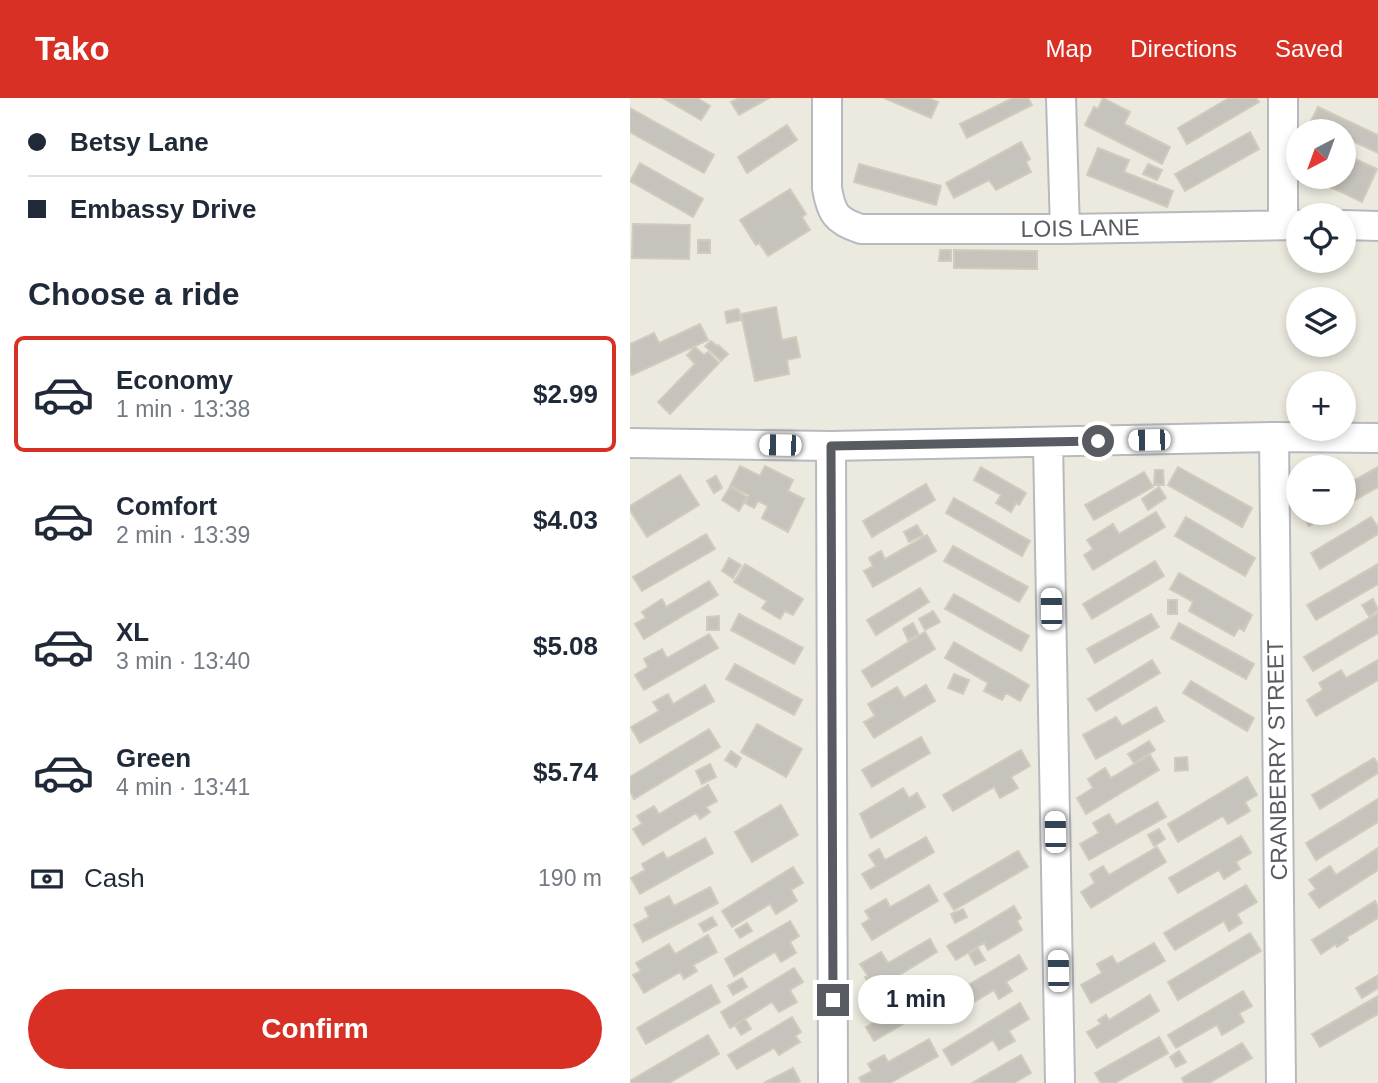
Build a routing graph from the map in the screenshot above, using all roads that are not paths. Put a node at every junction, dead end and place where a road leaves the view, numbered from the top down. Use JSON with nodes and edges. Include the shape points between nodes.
{"nodes":[{"id":1,"x":827,"y":98,"type":"edge"},
{"id":2,"x":1061,"y":98,"type":"edge"},
{"id":3,"x":1283,"y":98,"type":"edge"},
{"id":4,"x":1290,"y":203,"type":"edge"},
{"id":5,"x":1286,"y":225,"type":"edge"},
{"id":6,"x":1356,"y":225,"type":"edge"},
{"id":7,"x":1378,"y":226,"type":"edge"},
{"id":8,"x":1065,"y":229,"type":"junction"},
{"id":9,"x":1274,"y":437,"type":"junction"},
{"id":10,"x":1378,"y":438,"type":"edge"},
{"id":11,"x":1048,"y":442,"type":"junction"},
{"id":12,"x":630,"y":443,"type":"edge"},
{"id":13,"x":831,"y":446,"type":"junction"},
{"id":14,"x":833,"y":1083,"type":"edge"},
{"id":15,"x":1060,"y":1083,"type":"edge"},
{"id":16,"x":1280,"y":1083,"type":"edge"}],
"edges":[{"from":1,"to":8,"type":"street","name":"LOIS LANE","via":[[827,188],[830,202],[846,224],[862,229]]},
{"from":2,"to":8,"type":"street"},
{"from":3,"to":4,"type":"street"},
{"from":5,"to":8,"type":"street","name":"LOIS LANE"},
{"from":6,"to":7,"type":"street"},
{"from":9,"to":10,"type":"street"},
{"from":9,"to":11,"type":"street"},
{"from":9,"to":16,"type":"street","name":"CRANBERRY STREET"},
{"from":11,"to":13,"type":"street"},
{"from":11,"to":15,"type":"street"},
{"from":12,"to":13,"type":"street"},
{"from":13,"to":14,"type":"street"}]}
